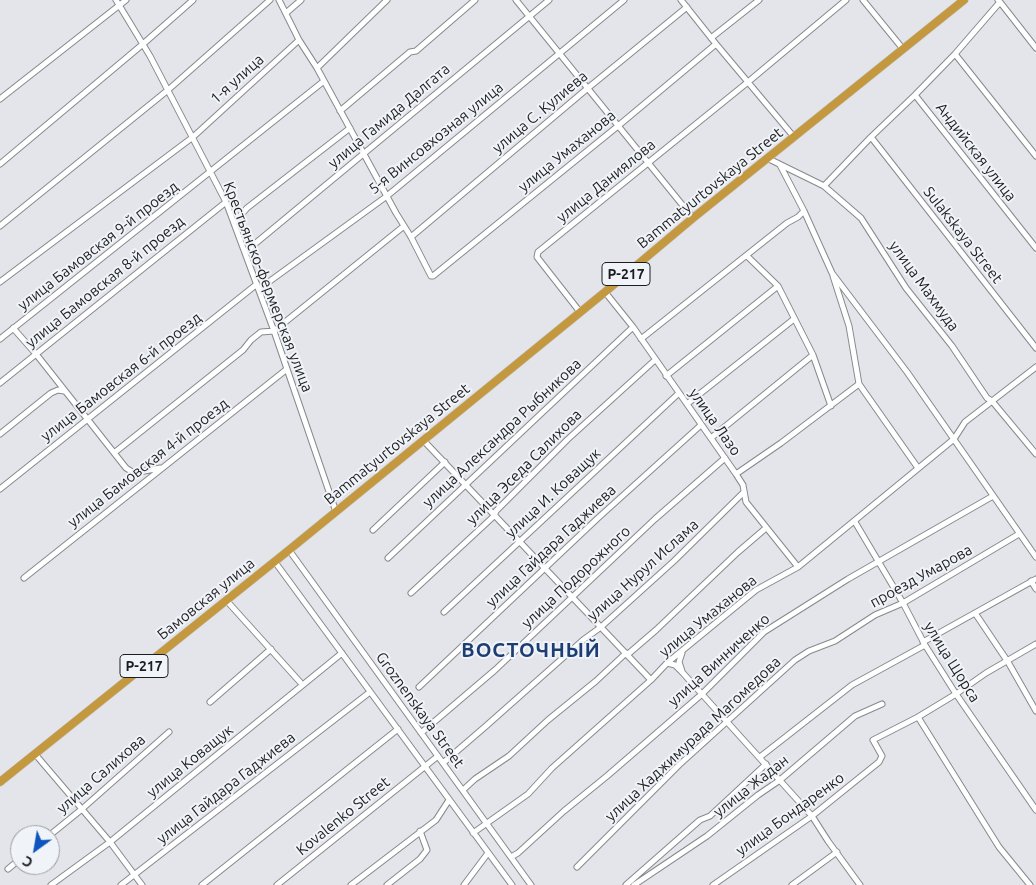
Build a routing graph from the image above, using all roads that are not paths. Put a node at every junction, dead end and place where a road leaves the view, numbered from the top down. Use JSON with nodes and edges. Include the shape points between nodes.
{"nodes":[{"id":1,"x":116,"y":0,"type":"edge"},
{"id":2,"x":126,"y":0,"type":"edge"},
{"id":3,"x":192,"y":0,"type":"edge"},
{"id":4,"x":270,"y":0,"type":"edge"},
{"id":5,"x":279,"y":0,"type":"edge"},
{"id":6,"x":301,"y":0,"type":"edge"},
{"id":7,"x":387,"y":0,"type":"edge"},
{"id":8,"x":475,"y":0,"type":"edge"},
{"id":9,"x":516,"y":0,"type":"edge"},
{"id":10,"x":549,"y":0,"type":"edge"},
{"id":11,"x":624,"y":0,"type":"edge"},
{"id":12,"x":681,"y":0,"type":"edge"},
{"id":13,"x":760,"y":0,"type":"edge"},
{"id":14,"x":846,"y":0,"type":"edge"},
{"id":15,"x":863,"y":0,"type":"edge"},
{"id":16,"x":964,"y":0,"type":"edge"},
{"id":17,"x":999,"y":1,"type":"edge"},
{"id":18,"x":120,"y":6,"type":"junction"},
{"id":19,"x":687,"y":7,"type":"junction"},
{"id":20,"x":286,"y":13,"type":"junction"},
{"id":21,"x":529,"y":17,"type":"junction"},
{"id":22,"x":711,"y":38,"type":"junction"},
{"id":23,"x":299,"y":40,"type":"junction"},
{"id":24,"x":143,"y":44,"type":"junction"},
{"id":25,"x":716,"y":44,"type":"junction"},
{"id":26,"x":1036,"y":48,"type":"edge"},
{"id":27,"x":903,"y":49,"type":"junction"},
{"id":28,"x":559,"y":53,"type":"junction"},
{"id":29,"x":955,"y":54,"type":"junction"},
{"id":30,"x":317,"y":68,"type":"junction"},
{"id":31,"x":324,"y":81,"type":"junction"},
{"id":32,"x":748,"y":82,"type":"junction"},
{"id":33,"x":588,"y":88,"type":"junction"},
{"id":34,"x":168,"y":90,"type":"junction"},
{"id":35,"x":915,"y":95,"type":"junction"},
{"id":36,"x":0,"y":99,"type":"edge"},
{"id":37,"x":340,"y":111,"type":"junction"},
{"id":38,"x":618,"y":126,"type":"junction"},
{"id":39,"x":350,"y":128,"type":"junction"},
{"id":40,"x":193,"y":137,"type":"junction"},
{"id":41,"x":794,"y":137,"type":"junction"},
{"id":42,"x":871,"y":137,"type":"junction"},
{"id":43,"x":364,"y":154,"type":"junction"},
{"id":44,"x":1036,"y":156,"type":"edge"},
{"id":45,"x":767,"y":158,"type":"junction"},
{"id":46,"x":648,"y":163,"type":"junction"},
{"id":47,"x":0,"y":164,"type":"edge"},
{"id":48,"x":780,"y":165,"type":"junction"},
{"id":49,"x":211,"y":172,"type":"junction"},
{"id":50,"x":824,"y":186,"type":"junction"},
{"id":51,"x":387,"y":196,"type":"junction"},
{"id":52,"x":226,"y":202,"type":"junction"},
{"id":53,"x":804,"y":211,"type":"junction"},
{"id":54,"x":693,"y":218,"type":"junction"},
{"id":55,"x":234,"y":223,"type":"junction"},
{"id":56,"x":0,"y":226,"type":"edge"},
{"id":57,"x":404,"y":226,"type":"junction"},
{"id":58,"x":411,"y":237,"type":"junction"},
{"id":59,"x":1036,"y":248,"type":"edge"},
{"id":60,"x":245,"y":252,"type":"junction"},
{"id":61,"x":747,"y":256,"type":"junction"},
{"id":62,"x":832,"y":273,"type":"junction"},
{"id":63,"x":0,"y":282,"type":"edge"},
{"id":64,"x":778,"y":286,"type":"junction"},
{"id":65,"x":258,"y":287,"type":"junction"},
{"id":66,"x":605,"y":292,"type":"junction"},
{"id":67,"x":580,"y":312,"type":"junction"},
{"id":68,"x":794,"y":319,"type":"junction"},
{"id":69,"x":633,"y":327,"type":"junction"},
{"id":70,"x":13,"y":328,"type":"junction"},
{"id":71,"x":274,"y":331,"type":"junction"},
{"id":72,"x":0,"y":339,"type":"edge"},
{"id":73,"x":641,"y":339,"type":"junction"},
{"id":74,"x":1036,"y":348,"type":"edge"},
{"id":75,"x":36,"y":354,"type":"junction"},
{"id":76,"x":813,"y":355,"type":"junction"},
{"id":77,"x":655,"y":360,"type":"junction"},
{"id":78,"x":1036,"y":367,"type":"edge"},
{"id":79,"x":287,"y":369,"type":"junction"},
{"id":80,"x":666,"y":376,"type":"junction"},
{"id":81,"x":0,"y":383,"type":"edge"},
{"id":82,"x":859,"y":384,"type":"junction"},
{"id":83,"x":64,"y":391,"type":"junction"},
{"id":84,"x":679,"y":393,"type":"junction"},
{"id":85,"x":992,"y":400,"type":"junction"},
{"id":86,"x":687,"y":404,"type":"junction"},
{"id":87,"x":831,"y":406,"type":"junction"},
{"id":88,"x":88,"y":420,"type":"junction"},
{"id":89,"x":701,"y":425,"type":"junction"},
{"id":90,"x":0,"y":434,"type":"edge"},
{"id":91,"x":711,"y":438,"type":"junction"},
{"id":92,"x":954,"y":438,"type":"junction"},
{"id":93,"x":423,"y":440,"type":"junction"},
{"id":94,"x":114,"y":453,"type":"junction"},
{"id":95,"x":1036,"y":454,"type":"edge"},
{"id":96,"x":725,"y":458,"type":"junction"},
{"id":97,"x":445,"y":462,"type":"junction"},
{"id":98,"x":161,"y":468,"type":"junction"},
{"id":99,"x":918,"y":468,"type":"junction"},
{"id":100,"x":736,"y":474,"type":"junction"},
{"id":101,"x":466,"y":485,"type":"junction"},
{"id":102,"x":0,"y":489,"type":"edge"},
{"id":103,"x":744,"y":492,"type":"junction"},
{"id":104,"x":993,"y":496,"type":"junction"},
{"id":105,"x":336,"y":512,"type":"junction"},
{"id":106,"x":494,"y":516,"type":"junction"},
{"id":107,"x":855,"y":522,"type":"junction"},
{"id":108,"x":766,"y":528,"type":"junction"},
{"id":109,"x":373,"y":530,"type":"dead end"},
{"id":110,"x":1020,"y":534,"type":"junction"},
{"id":111,"x":520,"y":542,"type":"junction"},
{"id":112,"x":289,"y":550,"type":"junction"},
{"id":113,"x":1036,"y":557,"type":"edge"},
{"id":114,"x":388,"y":558,"type":"dead end"},
{"id":115,"x":878,"y":561,"type":"junction"},
{"id":116,"x":275,"y":562,"type":"junction"},
{"id":117,"x":798,"y":567,"type":"junction"},
{"id":118,"x":546,"y":568,"type":"junction"},
{"id":119,"x":24,"y":578,"type":"dead end"},
{"id":120,"x":1034,"y":580,"type":"edge"},
{"id":121,"x":1036,"y":589,"type":"edge"},
{"id":122,"x":412,"y":592,"type":"dead end"},
{"id":123,"x":572,"y":596,"type":"junction"},
{"id":124,"x":226,"y":600,"type":"junction"},
{"id":125,"x":903,"y":603,"type":"junction"},
{"id":126,"x":444,"y":612,"type":"dead end"},
{"id":127,"x":975,"y":613,"type":"junction"},
{"id":128,"x":601,"y":627,"type":"junction"},
{"id":129,"x":835,"y":641,"type":"joint"},
{"id":130,"x":924,"y":643,"type":"junction"},
{"id":131,"x":1036,"y":644,"type":"edge"},
{"id":132,"x":271,"y":649,"type":"junction"},
{"id":133,"x":682,"y":651,"type":"junction"},
{"id":134,"x":342,"y":654,"type":"junction"},
{"id":135,"x":626,"y":654,"type":"junction"},
{"id":136,"x":1008,"y":662,"type":"junction"},
{"id":137,"x":668,"y":663,"type":"junction"},
{"id":138,"x":682,"y":672,"type":"junction"},
{"id":139,"x":651,"y":680,"type":"junction"},
{"id":140,"x":300,"y":682,"type":"dead end"},
{"id":141,"x":420,"y":687,"type":"dead end"},
{"id":142,"x":370,"y":692,"type":"junction"},
{"id":143,"x":702,"y":694,"type":"junction"},
{"id":144,"x":956,"y":694,"type":"junction"},
{"id":145,"x":210,"y":702,"type":"dead end"},
{"id":146,"x":882,"y":704,"type":"dead end"},
{"id":147,"x":1036,"y":711,"type":"edge"},
{"id":148,"x":918,"y":717,"type":"junction"},
{"id":149,"x":727,"y":721,"type":"junction"},
{"id":150,"x":398,"y":729,"type":"junction"},
{"id":151,"x":169,"y":732,"type":"dead end"},
{"id":152,"x":421,"y":733,"type":"junction"},
{"id":153,"x":35,"y":754,"type":"junction"},
{"id":154,"x":438,"y":756,"type":"junction"},
{"id":155,"x":760,"y":757,"type":"junction"},
{"id":156,"x":443,"y":762,"type":"junction"},
{"id":157,"x":766,"y":764,"type":"junction"},
{"id":158,"x":425,"y":767,"type":"junction"},
{"id":159,"x":780,"y":780,"type":"junction"},
{"id":160,"x":0,"y":782,"type":"edge"},
{"id":161,"x":462,"y":790,"type":"junction"},
{"id":162,"x":449,"y":800,"type":"junction"},
{"id":163,"x":82,"y":809,"type":"junction"},
{"id":164,"x":1036,"y":810,"type":"edge"},
{"id":165,"x":812,"y":816,"type":"junction"},
{"id":166,"x":487,"y":824,"type":"junction"},
{"id":167,"x":60,"y":827,"type":"edge"},
{"id":168,"x":420,"y":831,"type":"junction"},
{"id":169,"x":473,"y":833,"type":"junction"},
{"id":170,"x":110,"y":842,"type":"junction"},
{"id":171,"x":837,"y":852,"type":"junction"},
{"id":172,"x":488,"y":853,"type":"junction"},
{"id":173,"x":511,"y":857,"type":"junction"},
{"id":174,"x":577,"y":867,"type":"dead end"},
{"id":175,"x":134,"y":875,"type":"junction"},
{"id":176,"x":51,"y":885,"type":"edge"},
{"id":177,"x":121,"y":885,"type":"edge"},
{"id":178,"x":142,"y":885,"type":"edge"},
{"id":179,"x":202,"y":885,"type":"edge"},
{"id":180,"x":276,"y":885,"type":"edge"},
{"id":181,"x":351,"y":885,"type":"edge"},
{"id":182,"x":387,"y":885,"type":"edge"},
{"id":183,"x":464,"y":885,"type":"edge"},
{"id":184,"x":512,"y":885,"type":"edge"},
{"id":185,"x":531,"y":885,"type":"edge"},
{"id":186,"x":626,"y":885,"type":"edge"},
{"id":187,"x":634,"y":885,"type":"edge"},
{"id":188,"x":714,"y":885,"type":"edge"},
{"id":189,"x":792,"y":885,"type":"edge"},
{"id":190,"x":860,"y":885,"type":"edge"},
{"id":191,"x":1030,"y":885,"type":"edge"}],
"edges":[{"from":1,"to":18,"type":"street","name":"Крестьянско-фермерская улица"},
{"from":2,"to":18,"type":"street"},
{"from":3,"to":24,"type":"street"},
{"from":4,"to":34,"type":"street"},
{"from":5,"to":20,"type":"street"},
{"from":6,"to":20,"type":"street"},
{"from":7,"to":30,"type":"street"},
{"from":8,"to":37,"type":"street"},
{"from":9,"to":21,"type":"street"},
{"from":10,"to":21,"type":"street","name":"улица Гамида Далгата"},
{"from":11,"to":28,"type":"street","name":"5-я Винсовхозная улица"},
{"from":12,"to":19,"type":"street"},
{"from":13,"to":22,"type":"street"},
{"from":14,"to":32,"type":"street","name":"улица Даниялова"},
{"from":15,"to":27,"type":"street"},
{"from":16,"to":27,"type":"highway","name":"Bammatyurtovskaya Street","number":"Р-217"},
{"from":17,"to":26,"type":"street"},
{"from":17,"to":29,"type":"street"},
{"from":18,"to":24,"type":"street","name":"Крестьянско-фермерская улица"},
{"from":18,"to":36,"type":"street"},
{"from":19,"to":22,"type":"street"},
{"from":19,"to":33,"type":"street","name":"улица С. Кулиева"},
{"from":20,"to":23,"type":"street"},
{"from":21,"to":28,"type":"street"},
{"from":21,"to":43,"type":"street","name":"улица Гамида Далгата"},
{"from":22,"to":25,"type":"street"},
{"from":23,"to":30,"type":"street"},
{"from":23,"to":40,"type":"street","name":"1-я улица"},
{"from":24,"to":34,"type":"street","name":"Крестьянско-фермерская улица"},
{"from":24,"to":47,"type":"street"},
{"from":25,"to":32,"type":"street"},
{"from":25,"to":38,"type":"street","name":"улица Умаханова"},
{"from":27,"to":41,"type":"highway","name":"Bammatyurtovskaya Street","number":"Р-217"},
{"from":28,"to":33,"type":"street"},
{"from":28,"to":51,"type":"street","name":"5-я Винсовхозная улица"},
{"from":29,"to":35,"type":"street"},
{"from":29,"to":44,"type":"street"},
{"from":30,"to":31,"type":"street"},
{"from":31,"to":37,"type":"street"},
{"from":31,"to":49,"type":"street","name":"улица Бамовская 9-й проезд"},
{"from":32,"to":41,"type":"street"},
{"from":32,"to":46,"type":"street","name":"улица Даниялова"},
{"from":33,"to":38,"type":"street"},
{"from":33,"to":58,"type":"street","name":"улица С. Кулиева"},
{"from":34,"to":40,"type":"street","name":"Крестьянско-фермерская улица"},
{"from":34,"to":56,"type":"street"},
{"from":35,"to":42,"type":"street"},
{"from":35,"to":59,"type":"street","name":"Андийская улица"},
{"from":37,"to":39,"type":"street"},
{"from":38,"to":46,"type":"street"},
{"from":38,"to":58,"type":"street","name":"улица Умаханова","via":[[433,276]]},
{"from":39,"to":43,"type":"street"},
{"from":39,"to":55,"type":"street","via":[[247,208]]},
{"from":40,"to":49,"type":"street","name":"Крестьянско-фермерская улица"},
{"from":40,"to":63,"type":"street","name":"1-я улица"},
{"from":41,"to":45,"type":"highway","name":"Bammatyurtovskaya Street","number":"Р-217"},
{"from":42,"to":50,"type":"street"},
{"from":42,"to":74,"type":"street","name":"Sulakskaya Street"},
{"from":43,"to":51,"type":"street"},
{"from":43,"to":60,"type":"street","name":"улица Гамида Далгата"},
{"from":45,"to":48,"type":"street","name":"улица Махмуда"},
{"from":45,"to":54,"type":"highway","name":"Bammatyurtovskaya Street","number":"Р-217"},
{"from":46,"to":54,"type":"street"},
{"from":46,"to":67,"type":"street","name":"улица Даниялова","via":[[538,252],[537,257]]},
{"from":48,"to":50,"type":"street","name":"улица Махмуда"},
{"from":48,"to":53,"type":"street"},
{"from":49,"to":52,"type":"street","name":"Крестьянско-фермерская улица"},
{"from":49,"to":70,"type":"street","name":"улица Бамовская 9-й проезд"},
{"from":50,"to":85,"type":"street","name":"улица Махмуда","via":[[861,218],[906,288],[952,346],[987,398]]},
{"from":51,"to":57,"type":"street"},
{"from":51,"to":65,"type":"street","name":"5-я Винсовхозная улица"},
{"from":52,"to":55,"type":"street","name":"Крестьянско-фермерская улица"},
{"from":52,"to":75,"type":"street","name":"улица Бамовская 8-й проезд"},
{"from":53,"to":61,"type":"street"},
{"from":53,"to":62,"type":"street"},
{"from":54,"to":66,"type":"highway","name":"Bammatyurtovskaya Street","number":"Р-217"},
{"from":55,"to":60,"type":"street","name":"Крестьянско-фермерская улица"},
{"from":57,"to":58,"type":"street"},
{"from":57,"to":71,"type":"street"},
{"from":60,"to":65,"type":"street","name":"Крестьянско-фермерская улица"},
{"from":61,"to":64,"type":"street"},
{"from":61,"to":73,"type":"street"},
{"from":62,"to":82,"type":"street","via":[[849,326]]},
{"from":62,"to":92,"type":"street"},
{"from":64,"to":68,"type":"street"},
{"from":64,"to":80,"type":"street"},
{"from":65,"to":71,"type":"street","name":"Крестьянско-фермерская улица"},
{"from":65,"to":88,"type":"street","name":"улица Бамовская 6-й проезд"},
{"from":66,"to":67,"type":"highway","name":"Bammatyurtovskaya Street","number":"Р-217"},
{"from":66,"to":69,"type":"street","name":"улица Лазо"},
{"from":67,"to":93,"type":"highway","name":"Bammatyurtovskaya Street","number":"Р-217"},
{"from":68,"to":76,"type":"street"},
{"from":68,"to":86,"type":"street"},
{"from":69,"to":73,"type":"street","name":"улица Лазо"},
{"from":69,"to":101,"type":"street","name":"улица Александра Рыбникова"},
{"from":70,"to":72,"type":"street","name":"улица Бамовская 9-й проезд"},
{"from":70,"to":75,"type":"street"},
{"from":71,"to":79,"type":"street","name":"Крестьянско-фермерская улица"},
{"from":71,"to":94,"type":"street","via":[[261,332],[244,350]]},
{"from":73,"to":77,"type":"street","name":"улица Лазо"},
{"from":75,"to":81,"type":"street","name":"улица Бамовская 8-й проезд"},
{"from":75,"to":83,"type":"street"},
{"from":76,"to":87,"type":"street"},
{"from":76,"to":91,"type":"street"},
{"from":77,"to":80,"type":"street","name":"улица Лазо"},
{"from":77,"to":106,"type":"street","name":"улица Эседа Салихова","via":[[568,438]]},
{"from":78,"to":85,"type":"street","name":"улица Умаханова"},
{"from":79,"to":98,"type":"street","name":"улица Бамовская 4-й проезд"},
{"from":79,"to":105,"type":"street","name":"Крестьянско-фермерская улица"},
{"from":80,"to":84,"type":"street","name":"улица Лазо"},
{"from":82,"to":87,"type":"street"},
{"from":82,"to":99,"type":"street"},
{"from":83,"to":88,"type":"street"},
{"from":83,"to":90,"type":"street","via":[[51,393]]},
{"from":84,"to":86,"type":"street","name":"улица Лазо"},
{"from":84,"to":111,"type":"street","name":"улица И. Коващук"},
{"from":85,"to":92,"type":"street","name":"улица Умаханова","via":[[964,422]]},
{"from":85,"to":95,"type":"street","name":"улица Махмуда"},
{"from":86,"to":89,"type":"street","name":"улица Лазо"},
{"from":87,"to":100,"type":"street"},
{"from":88,"to":94,"type":"street"},
{"from":88,"to":102,"type":"street","name":"улица Бамовская 6-й проезд"},
{"from":89,"to":91,"type":"street","name":"улица Лазо"},
{"from":89,"to":118,"type":"street","name":"улица Гайдара Гаджиева"},
{"from":91,"to":96,"type":"street","name":"улица Лазо"},
{"from":92,"to":99,"type":"street","name":"улица Умаханова"},
{"from":92,"to":104,"type":"street"},
{"from":93,"to":97,"type":"street"},
{"from":93,"to":105,"type":"highway","name":"Bammatyurtovskaya Street","number":"Р-217"},
{"from":94,"to":98,"type":"street","via":[[130,472]]},
{"from":96,"to":100,"type":"street","name":"улица Лазо"},
{"from":96,"to":123,"type":"street","name":"улица Подорожного"},
{"from":97,"to":101,"type":"street"},
{"from":97,"to":109,"type":"street"},
{"from":98,"to":119,"type":"street","name":"улица Бамовская 4-й проезд"},
{"from":99,"to":107,"type":"street","name":"улица Умаханова"},
{"from":100,"to":103,"type":"street","name":"улица Лазо"},
{"from":101,"to":106,"type":"street"},
{"from":101,"to":114,"type":"street","name":"улица Александра Рыбникова"},
{"from":103,"to":108,"type":"street","name":"улица Лазо","via":[[746,502]]},
{"from":103,"to":128,"type":"street","name":"улица Нурул Ислама"},
{"from":104,"to":110,"type":"street"},
{"from":104,"to":115,"type":"street","name":"улица Винниченко"},
{"from":105,"to":112,"type":"highway","name":"Bammatyurtovskaya Street","number":"Р-217"},
{"from":106,"to":111,"type":"street"},
{"from":106,"to":122,"type":"street","name":"улица Эседа Салихова"},
{"from":107,"to":115,"type":"street","name":"улица Щорса"},
{"from":107,"to":117,"type":"street","name":"улица Умаханова"},
{"from":108,"to":117,"type":"street","name":"улица Лазо"},
{"from":108,"to":135,"type":"street"},
{"from":110,"to":113,"type":"street"},
{"from":110,"to":125,"type":"street","name":"проезд Умарова"},
{"from":111,"to":118,"type":"street"},
{"from":111,"to":126,"type":"street","name":"улица И. Коващук"},
{"from":112,"to":116,"type":"highway","name":"Бамовская улица","number":"Р-217"},
{"from":112,"to":152,"type":"street","name":"Groznenskaya Street"},
{"from":115,"to":125,"type":"street","name":"улица Щорса"},
{"from":115,"to":143,"type":"street","name":"улица Винниченко","via":[[764,632]]},
{"from":116,"to":124,"type":"highway","name":"Бамовская улица","number":"Р-217"},
{"from":116,"to":134,"type":"street","name":"Groznenskaya Street"},
{"from":117,"to":133,"type":"street","name":"улица Умаханова","via":[[756,590]]},
{"from":118,"to":123,"type":"street"},
{"from":118,"to":141,"type":"street","name":"улица Гайдара Гаджиева"},
{"from":120,"to":121,"type":"street"},
{"from":120,"to":127,"type":"street"},
{"from":123,"to":128,"type":"street"},
{"from":123,"to":152,"type":"street","name":"улица Подорожного","via":[[495,670]]},
{"from":124,"to":132,"type":"street"},
{"from":124,"to":153,"type":"highway","name":"Бамовская улица","number":"Р-217"},
{"from":125,"to":129,"type":"street","name":"проезд Умарова","via":[[875,615]]},
{"from":125,"to":130,"type":"street","name":"улица Щорса"},
{"from":127,"to":130,"type":"street"},
{"from":127,"to":136,"type":"street"},
{"from":128,"to":135,"type":"street"},
{"from":128,"to":156,"type":"street","name":"улица Нурул Ислама"},
{"from":129,"to":149,"type":"street","name":"улица Хаджимурада Магомедова","via":[[795,660]]},
{"from":130,"to":144,"type":"street","name":"улица Щорса"},
{"from":130,"to":155,"type":"street","via":[[852,685]]},
{"from":131,"to":136,"type":"street"},
{"from":132,"to":140,"type":"street"},
{"from":132,"to":145,"type":"street"},
{"from":133,"to":137,"type":"street","name":"улица Умаханова"},
{"from":133,"to":138,"type":"street"},
{"from":134,"to":142,"type":"street","name":"Groznenskaya Street"},
{"from":134,"to":170,"type":"street","name":"улица Коващук"},
{"from":135,"to":139,"type":"street"},
{"from":135,"to":161,"type":"street","via":[[509,756]]},
{"from":136,"to":144,"type":"street"},
{"from":136,"to":147,"type":"street"},
{"from":137,"to":138,"type":"street"},
{"from":137,"to":139,"type":"street","name":"улица Умаханова"},
{"from":138,"to":143,"type":"street"},
{"from":139,"to":166,"type":"street","name":"улица Умаханова","via":[[552,768],[528,794]]},
{"from":142,"to":150,"type":"street","name":"Groznenskaya Street"},
{"from":142,"to":175,"type":"street","name":"улица Гайдара Гаджиева"},
{"from":143,"to":149,"type":"street"},
{"from":143,"to":173,"type":"street","name":"улица Винниченко"},
{"from":144,"to":148,"type":"street"},
{"from":144,"to":164,"type":"street","name":"улица Щорса"},
{"from":146,"to":159,"type":"street","name":"улица Жадан","via":[[855,716]]},
{"from":148,"to":165,"type":"street","name":"улица Бондаренко","via":[[873,740],[882,756],[879,762]]},
{"from":148,"to":191,"type":"street","via":[[999,847]]},
{"from":149,"to":155,"type":"street"},
{"from":149,"to":174,"type":"street","name":"улица Хаджимурада Магомедова"},
{"from":150,"to":158,"type":"street","name":"Groznenskaya Street"},
{"from":150,"to":179,"type":"street"},
{"from":151,"to":163,"type":"street","name":"улица Салихова"},
{"from":152,"to":154,"type":"street","name":"Groznenskaya Street"},
{"from":153,"to":160,"type":"highway","name":"Бамовская улица","number":"Р-217"},
{"from":153,"to":163,"type":"street"},
{"from":154,"to":156,"type":"street","name":"Groznenskaya Street"},
{"from":154,"to":158,"type":"street","name":"Kovalenko Street"},
{"from":155,"to":157,"type":"street"},
{"from":156,"to":161,"type":"street","name":"Groznenskaya Street"},
{"from":157,"to":159,"type":"street"},
{"from":157,"to":186,"type":"street","via":[[710,816],[700,820]]},
{"from":158,"to":162,"type":"street","name":"Groznenskaya Street"},
{"from":158,"to":180,"type":"street","name":"Kovalenko Street"},
{"from":159,"to":165,"type":"street"},
{"from":159,"to":187,"type":"street","name":"улица Жадан","via":[[707,836]]},
{"from":161,"to":166,"type":"street","name":"Groznenskaya Street"},
{"from":162,"to":168,"type":"street","via":[[436,820]]},
{"from":162,"to":169,"type":"street","name":"Groznenskaya Street"},
{"from":163,"to":167,"type":"street","name":"улица Салихова"},
{"from":163,"to":170,"type":"street"},
{"from":165,"to":171,"type":"street"},
{"from":165,"to":188,"type":"street","name":"улица Бондаренко"},
{"from":166,"to":169,"type":"street","name":"улица Умаханова"},
{"from":166,"to":173,"type":"street","name":"Groznenskaya Street"},
{"from":168,"to":181,"type":"street"},
{"from":168,"to":182,"type":"street","via":[[427,850]]},
{"from":169,"to":172,"type":"street","name":"Groznenskaya Street"},
{"from":170,"to":175,"type":"street"},
{"from":170,"to":176,"type":"street","name":"улица Коващук"},
{"from":171,"to":189,"type":"street"},
{"from":171,"to":190,"type":"street"},
{"from":172,"to":183,"type":"street"},
{"from":172,"to":184,"type":"street","name":"Groznenskaya Street"},
{"from":173,"to":185,"type":"street","name":"Groznenskaya Street"},
{"from":175,"to":177,"type":"street","name":"улица Гайдара Гаджиева"},
{"from":175,"to":178,"type":"street"}]}
